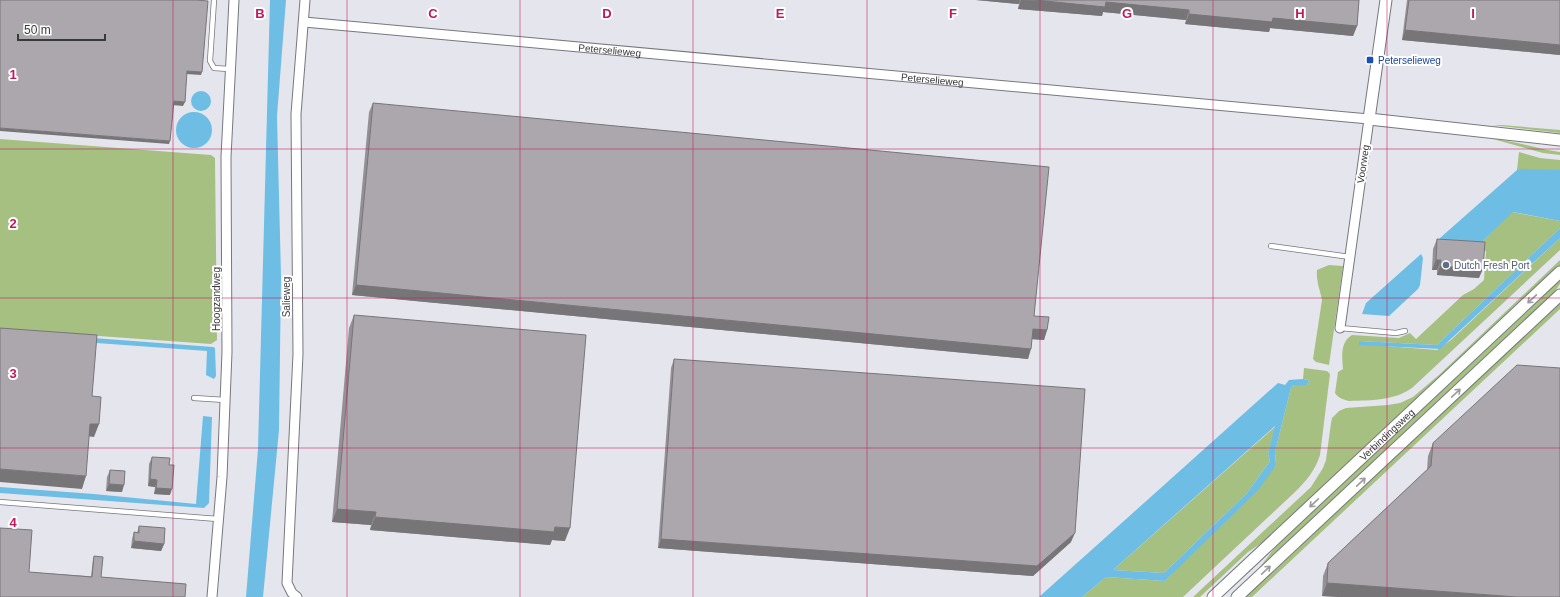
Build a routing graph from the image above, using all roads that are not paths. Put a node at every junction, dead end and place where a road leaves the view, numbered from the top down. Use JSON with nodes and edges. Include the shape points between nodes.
{"nodes":[{"id":1,"x":214,"y":0,"type":"edge"},
{"id":2,"x":234,"y":0,"type":"edge"},
{"id":3,"x":305,"y":0,"type":"edge"},
{"id":4,"x":1386,"y":0,"type":"edge"},
{"id":5,"x":304,"y":22,"type":"junction"},
{"id":6,"x":229,"y":69,"type":"junction"},
{"id":7,"x":1369,"y":119,"type":"junction"},
{"id":8,"x":1560,"y":140,"type":"edge"},
{"id":9,"x":1271,"y":246,"type":"dead end"},
{"id":10,"x":1350,"y":257,"type":"junction"},
{"id":11,"x":1560,"y":272,"type":"edge"},
{"id":12,"x":1560,"y":295,"type":"edge"},
{"id":13,"x":1340,"y":328,"type":"joint"},
{"id":14,"x":1405,"y":331,"type":"dead end"},
{"id":15,"x":194,"y":398,"type":"dead end"},
{"id":16,"x":225,"y":400,"type":"junction"},
{"id":17,"x":0,"y":502,"type":"edge"},
{"id":18,"x":218,"y":519,"type":"junction"},
{"id":19,"x":295,"y":595,"type":"edge"},
{"id":20,"x":212,"y":597,"type":"edge"},
{"id":21,"x":1213,"y":597,"type":"edge"},
{"id":22,"x":1237,"y":597,"type":"edge"}],
"edges":[{"from":1,"to":6,"type":"lane","via":[[210,61],[214,68]]},
{"from":2,"to":6,"type":"street","name":"Hoogzandweg"},
{"from":3,"to":5,"type":"street","name":"Salieweg"},
{"from":4,"to":7,"type":"street","name":"Voorweg"},
{"from":5,"to":7,"type":"street","name":"Peterselieweg"},
{"from":5,"to":19,"type":"street","name":"Salieweg","via":[[296,114],[298,354],[287,583]]},
{"from":6,"to":16,"type":"street","name":"Hoogzandweg"},
{"from":7,"to":8,"type":"street","name":"Peterselieweg"},
{"from":7,"to":10,"type":"street","name":"Voorweg"},
{"from":9,"to":10,"type":"lane"},
{"from":10,"to":13,"type":"street","name":"Voorweg"},
{"from":11,"to":21,"type":"street","name":"Verbindingsweg","one_way":true},
{"from":22,"to":12,"type":"street","name":"Verbindingsweg","one_way":true},
{"from":13,"to":14,"type":"lane","via":[[1396,333]]},
{"from":15,"to":16,"type":"lane"},
{"from":16,"to":18,"type":"street","name":"Hoogzandweg"},
{"from":17,"to":18,"type":"lane"},
{"from":18,"to":20,"type":"street","name":"Hoogzandweg"}]}
